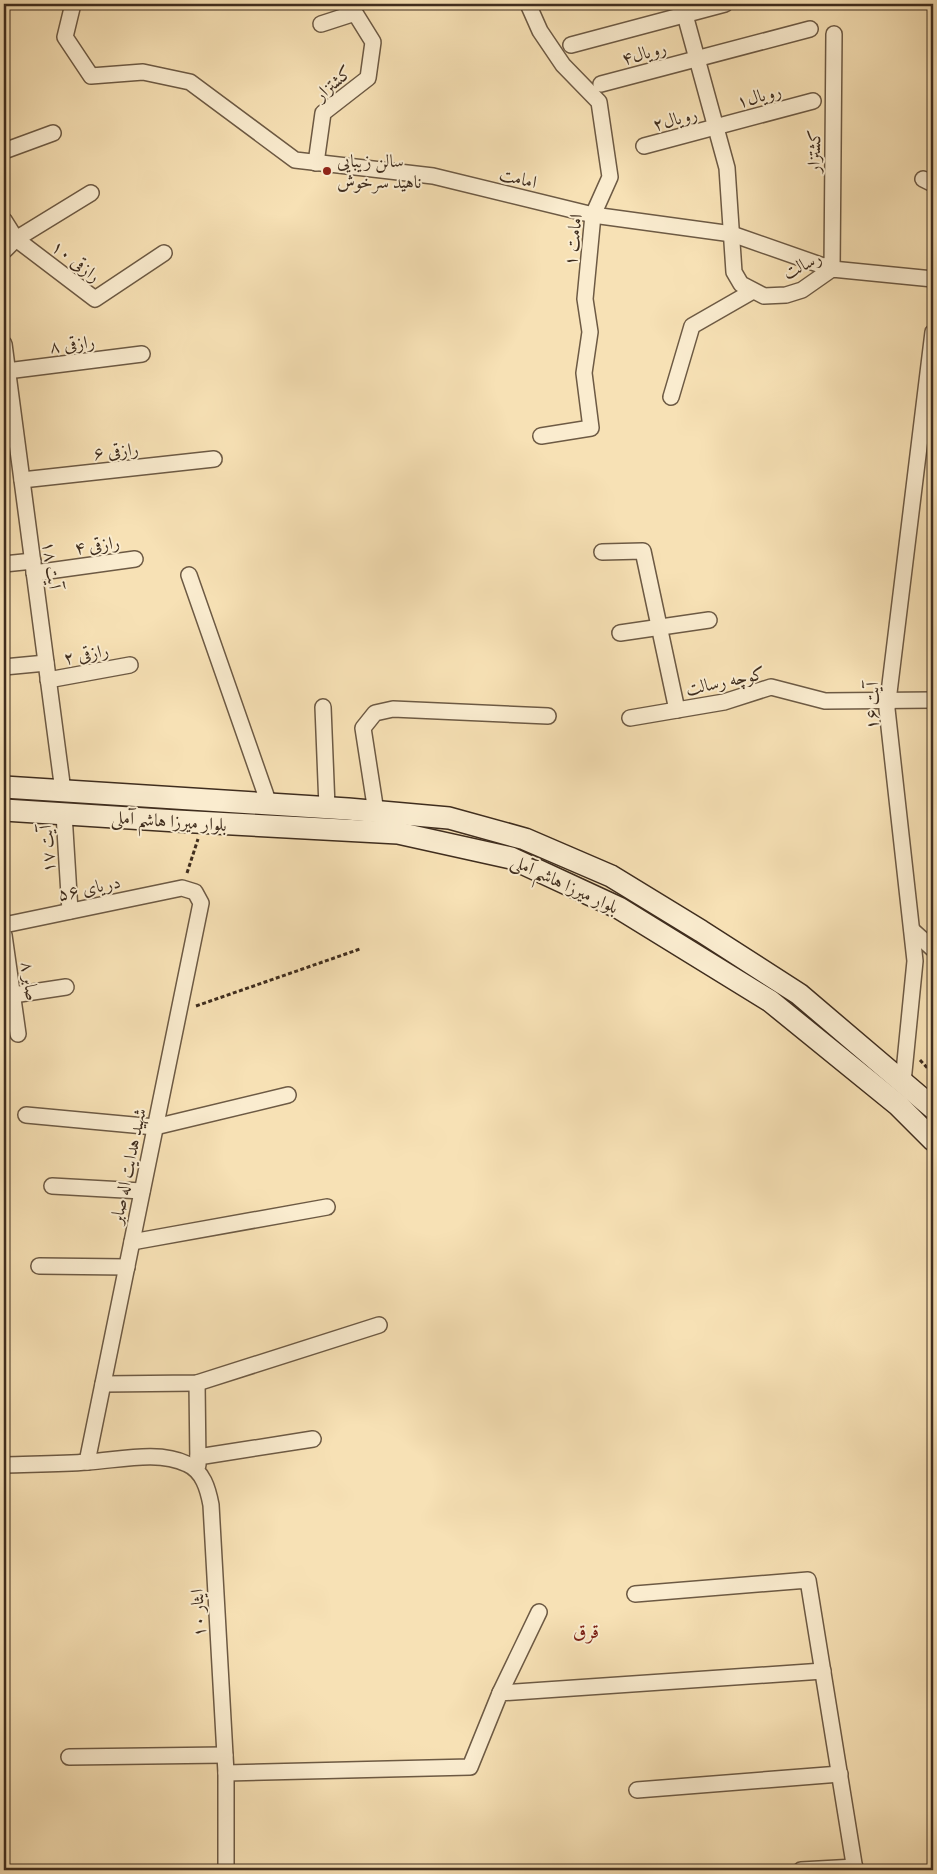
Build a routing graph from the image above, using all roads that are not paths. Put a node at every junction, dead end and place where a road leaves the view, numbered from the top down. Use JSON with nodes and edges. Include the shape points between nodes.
{"nodes":[{"id":1,"x":73,"y":4,"type":"edge"},
{"id":2,"x":528,"y":4,"type":"edge"},
{"id":3,"x":725,"y":4,"type":"edge"},
{"id":4,"x":683,"y":9,"type":"edge"},
{"id":5,"x":321,"y":24,"type":"dead end"},
{"id":6,"x":810,"y":29,"type":"dead end"},
{"id":7,"x":834,"y":34,"type":"dead end"},
{"id":8,"x":571,"y":45,"type":"dead end"},
{"id":9,"x":697,"y":59,"type":"junction"},
{"id":10,"x":601,"y":84,"type":"dead end"},
{"id":11,"x":813,"y":101,"type":"dead end"},
{"id":12,"x":716,"y":127,"type":"junction"},
{"id":13,"x":53,"y":133,"type":"dead end"},
{"id":14,"x":644,"y":146,"type":"dead end"},
{"id":15,"x":4,"y":151,"type":"edge"},
{"id":16,"x":316,"y":163,"type":"junction"},
{"id":17,"x":91,"y":193,"type":"dead end"},
{"id":18,"x":593,"y":215,"type":"junction"},
{"id":19,"x":4,"y":220,"type":"edge"},
{"id":20,"x":732,"y":234,"type":"junction"},
{"id":21,"x":16,"y":239,"type":"junction"},
{"id":22,"x":4,"y":251,"type":"edge"},
{"id":23,"x":164,"y":253,"type":"dead end"},
{"id":24,"x":832,"y":269,"type":"junction"},
{"id":25,"x":933,"y":280,"type":"edge"},
{"id":26,"x":753,"y":291,"type":"junction"},
{"id":27,"x":933,"y":332,"type":"edge"},
{"id":28,"x":4,"y":344,"type":"edge"},
{"id":29,"x":4,"y":348,"type":"edge"},
{"id":30,"x":142,"y":354,"type":"dead end"},
{"id":31,"x":7,"y":371,"type":"junction"},
{"id":32,"x":671,"y":397,"type":"dead end"},
{"id":33,"x":541,"y":436,"type":"dead end"},
{"id":34,"x":214,"y":459,"type":"dead end"},
{"id":35,"x":19,"y":460,"type":"junction"},
{"id":36,"x":4,"y":461,"type":"edge"},
{"id":37,"x":22,"y":480,"type":"junction"},
{"id":38,"x":602,"y":552,"type":"dead end"},
{"id":39,"x":135,"y":559,"type":"dead end"},
{"id":40,"x":4,"y":564,"type":"edge"},
{"id":41,"x":33,"y":567,"type":"junction"},
{"id":42,"x":189,"y":575,"type":"dead end"},
{"id":43,"x":709,"y":620,"type":"dead end"},
{"id":44,"x":659,"y":628,"type":"junction"},
{"id":45,"x":620,"y":633,"type":"dead end"},
{"id":46,"x":46,"y":663,"type":"junction"},
{"id":47,"x":130,"y":665,"type":"dead end"},
{"id":48,"x":4,"y":667,"type":"edge"},
{"id":49,"x":48,"y":680,"type":"junction"},
{"id":50,"x":888,"y":700,"type":"junction"},
{"id":51,"x":933,"y":700,"type":"edge"},
{"id":52,"x":323,"y":707,"type":"dead end"},
{"id":53,"x":677,"y":710,"type":"junction"},
{"id":54,"x":548,"y":716,"type":"dead end"},
{"id":55,"x":630,"y":718,"type":"dead end"},
{"id":56,"x":4,"y":787,"type":"edge"},
{"id":57,"x":63,"y":791,"type":"junction"},
{"id":58,"x":200,"y":800,"type":"junction"},
{"id":59,"x":240,"y":802,"type":"junction"},
{"id":60,"x":269,"y":804,"type":"junction"},
{"id":61,"x":328,"y":808,"type":"junction"},
{"id":62,"x":4,"y":810,"type":"edge"},
{"id":63,"x":376,"y":812,"type":"junction"},
{"id":64,"x":64,"y":814,"type":"junction"},
{"id":65,"x":200,"y":823,"type":"junction"},
{"id":66,"x":234,"y":824,"type":"junction"},
{"id":67,"x":182,"y":888,"type":"joint"},
{"id":68,"x":70,"y":911,"type":"junction"},
{"id":69,"x":4,"y":925,"type":"edge"},
{"id":70,"x":912,"y":930,"type":"junction"},
{"id":71,"x":4,"y":934,"type":"edge"},
{"id":72,"x":933,"y":949,"type":"edge"},
{"id":73,"x":66,"y":987,"type":"dead end"},
{"id":74,"x":13,"y":995,"type":"junction"},
{"id":75,"x":18,"y":1034,"type":"dead end"},
{"id":76,"x":903,"y":1082,"type":"junction"},
{"id":77,"x":288,"y":1096,"type":"dead end"},
{"id":78,"x":933,"y":1108,"type":"edge"},
{"id":79,"x":26,"y":1115,"type":"dead end"},
{"id":80,"x":155,"y":1127,"type":"junction"},
{"id":81,"x":933,"y":1140,"type":"edge"},
{"id":82,"x":52,"y":1186,"type":"dead end"},
{"id":83,"x":142,"y":1191,"type":"junction"},
{"id":84,"x":327,"y":1207,"type":"dead end"},
{"id":85,"x":132,"y":1242,"type":"junction"},
{"id":86,"x":39,"y":1266,"type":"dead end"},
{"id":87,"x":127,"y":1267,"type":"junction"},
{"id":88,"x":379,"y":1325,"type":"dead end"},
{"id":89,"x":197,"y":1383,"type":"junction"},
{"id":90,"x":103,"y":1384,"type":"junction"},
{"id":91,"x":313,"y":1438,"type":"dead end"},
{"id":92,"x":87,"y":1462,"type":"junction"},
{"id":93,"x":198,"y":1464,"type":"junction"},
{"id":94,"x":4,"y":1465,"type":"edge"},
{"id":95,"x":634,"y":1594,"type":"dead end"},
{"id":96,"x":539,"y":1612,"type":"dead end"},
{"id":97,"x":823,"y":1671,"type":"junction"},
{"id":98,"x":500,"y":1693,"type":"junction"},
{"id":99,"x":225,"y":1755,"type":"junction"},
{"id":100,"x":69,"y":1757,"type":"dead end"},
{"id":101,"x":226,"y":1773,"type":"junction"},
{"id":102,"x":840,"y":1774,"type":"junction"},
{"id":103,"x":637,"y":1790,"type":"dead end"},
{"id":104,"x":855,"y":1869,"type":"edge"},
{"id":105,"x":226,"y":1870,"type":"edge"},
{"id":106,"x":801,"y":1870,"type":"edge"}],
"edges":[{"from":1,"to":16,"type":"street","name":"امامت","via":[[65,37],[91,76],[143,72],[190,82],[296,160]]},
{"from":2,"to":18,"type":"street","name":"امامت ۱","via":[[540,31],[563,65],[599,102],[610,177]]},
{"from":3,"to":4,"type":"street"},
{"from":4,"to":8,"type":"street"},
{"from":4,"to":9,"type":"street"},
{"from":5,"to":16,"type":"street","name":"کشتزار","via":[[355,13],[374,42],[368,78],[323,113]]},
{"from":6,"to":9,"type":"street","name":"رویال۴"},
{"from":7,"to":24,"type":"street","name":"کشتزار"},
{"from":9,"to":10,"type":"street","name":"رویال۴"},
{"from":9,"to":12,"type":"street"},
{"from":11,"to":12,"type":"street","name":"رویال۱"},
{"from":12,"to":14,"type":"street","name":"رویال۲"},
{"from":12,"to":20,"type":"street","via":[[727,168]]},
{"from":13,"to":15,"type":"street"},
{"from":16,"to":18,"type":"street","name":"امامت","via":[[432,176]]},
{"from":17,"to":21,"type":"street"},
{"from":18,"to":20,"type":"street","name":"امامت"},
{"from":18,"to":33,"type":"street","name":"امامت ۱","via":[[586,299],[590,332],[584,373],[591,428]]},
{"from":19,"to":21,"type":"street"},
{"from":20,"to":24,"type":"street","name":"امامت"},
{"from":20,"to":26,"type":"street","via":[[734,272],[741,284]]},
{"from":21,"to":22,"type":"street"},
{"from":21,"to":23,"type":"street","name":"رازقی ۱۰","via":[[95,299]]},
{"from":24,"to":25,"type":"street","name":"رسالت"},
{"from":24,"to":26,"type":"street","name":"رسالت","via":[[802,290],[786,295],[764,296]]},
{"from":26,"to":32,"type":"street","via":[[692,326]]},
{"from":27,"to":50,"type":"street","name":"آیت ۱۶"},
{"from":28,"to":29,"type":"street","name":"آیت ۱۸"},
{"from":29,"to":31,"type":"street","name":"آیت ۱۸"},
{"from":30,"to":31,"type":"street","name":"رازقی ۸"},
{"from":31,"to":35,"type":"street","name":"آیت ۱۸"},
{"from":34,"to":37,"type":"street","name":"رازقی ۶"},
{"from":35,"to":36,"type":"street"},
{"from":35,"to":37,"type":"street","name":"آیت ۱۸"},
{"from":37,"to":41,"type":"street","name":"آیت ۱۸"},
{"from":38,"to":44,"type":"street","via":[[643,551]]},
{"from":39,"to":41,"type":"street","name":"رازقی ۴"},
{"from":40,"to":41,"type":"street","name":"رازقی ۴"},
{"from":41,"to":46,"type":"street","name":"آیت ۱۸"},
{"from":42,"to":60,"type":"street"},
{"from":43,"to":44,"type":"street"},
{"from":44,"to":45,"type":"street"},
{"from":44,"to":53,"type":"street"},
{"from":46,"to":48,"type":"street"},
{"from":46,"to":49,"type":"street","name":"آیت ۱۸"},
{"from":47,"to":49,"type":"street","name":"رازقی ۲"},
{"from":49,"to":57,"type":"street","name":"آیت ۱۸"},
{"from":50,"to":51,"type":"street","name":"کوچه رسالت"},
{"from":50,"to":53,"type":"street","name":"کوچه رسالت","via":[[825,701],[771,687],[724,702]]},
{"from":50,"to":70,"type":"street","name":"آیت ۱۶"},
{"from":52,"to":61,"type":"street"},
{"from":53,"to":55,"type":"street","name":"کوچه رسالت"},
{"from":54,"to":63,"type":"street","via":[[393,709],[375,713],[363,728]]},
{"from":56,"to":57,"type":"main road","name":"بلوار میرزا هاشم آملی"},
{"from":57,"to":58,"type":"main road","name":"بلوار میرزا هاشم آملی"},
{"from":58,"to":59,"type":"main road","name":"بلوار میرزا هاشم آملی"},
{"from":58,"to":65,"type":"main road"},
{"from":59,"to":60,"type":"main road","name":"بلوار میرزا هاشم آملی"},
{"from":59,"to":66,"type":"main road","via":[[230,814]]},
{"from":60,"to":61,"type":"main road","name":"بلوار میرزا هاشم آملی"},
{"from":61,"to":63,"type":"main road","name":"بلوار میرزا هاشم آملی"},
{"from":62,"to":64,"type":"main road","name":"بلوار میرزا هاشم آملی"},
{"from":63,"to":76,"type":"main road","name":"بلوار میرزا هاشم آملی","via":[[449,818],[516,836],[611,876],[799,994]]},
{"from":64,"to":65,"type":"main road","name":"بلوار میرزا هاشم آملی"},
{"from":64,"to":68,"type":"street","name":"آیت ۱۷"},
{"from":65,"to":66,"type":"main road","name":"بلوار میرزا هاشم آملی"},
{"from":66,"to":81,"type":"main road","name":"بلوار میرزا هاشم آملی","via":[[398,833],[511,858],[619,908],[770,1001],[898,1105]]},
{"from":67,"to":68,"type":"street","name":"دریای ۵۶"},
{"from":67,"to":80,"type":"street","name":"شهید هدایت اله صابر","via":[[195,892],[201,902]]},
{"from":68,"to":69,"type":"street","name":"دریای ۵۶"},
{"from":70,"to":72,"type":"street"},
{"from":70,"to":76,"type":"street","name":"آیت ۱۶","via":[[916,961]]},
{"from":71,"to":74,"type":"street","name":"صابر ۸"},
{"from":73,"to":74,"type":"street"},
{"from":74,"to":75,"type":"street","name":"صابر ۸"},
{"from":76,"to":78,"type":"main road","name":"بلوار میرزا هاشم آملی"},
{"from":77,"to":80,"type":"street"},
{"from":79,"to":80,"type":"street"},
{"from":80,"to":83,"type":"street","name":"شهید هدایت اله صابر"},
{"from":82,"to":83,"type":"street"},
{"from":83,"to":85,"type":"street","name":"شهید هدایت اله صابر"},
{"from":84,"to":85,"type":"street"},
{"from":85,"to":87,"type":"street","name":"شهید هدایت اله صابر"},
{"from":86,"to":87,"type":"street"},
{"from":87,"to":90,"type":"street","name":"شهید هدایت اله صابر"},
{"from":88,"to":89,"type":"street"},
{"from":89,"to":90,"type":"street"},
{"from":89,"to":93,"type":"street"},
{"from":90,"to":92,"type":"street","name":"شهید هدایت اله صابر"},
{"from":91,"to":93,"type":"street"},
{"from":92,"to":93,"type":"street","via":[[160,1456]]},
{"from":92,"to":94,"type":"street"},
{"from":93,"to":99,"type":"street","name":"ایثار ۱۰","via":[[211,1505]]},
{"from":95,"to":97,"type":"street","via":[[808,1580]]},
{"from":96,"to":98,"type":"street"},
{"from":97,"to":98,"type":"street"},
{"from":97,"to":102,"type":"street"},
{"from":98,"to":101,"type":"street","via":[[470,1767]]},
{"from":99,"to":100,"type":"street"},
{"from":99,"to":101,"type":"street","name":"ایثار ۱۰"},
{"from":101,"to":105,"type":"street","name":"ایثار ۱۰"},
{"from":102,"to":103,"type":"street"},
{"from":102,"to":104,"type":"street"},
{"from":104,"to":106,"type":"street"}]}
